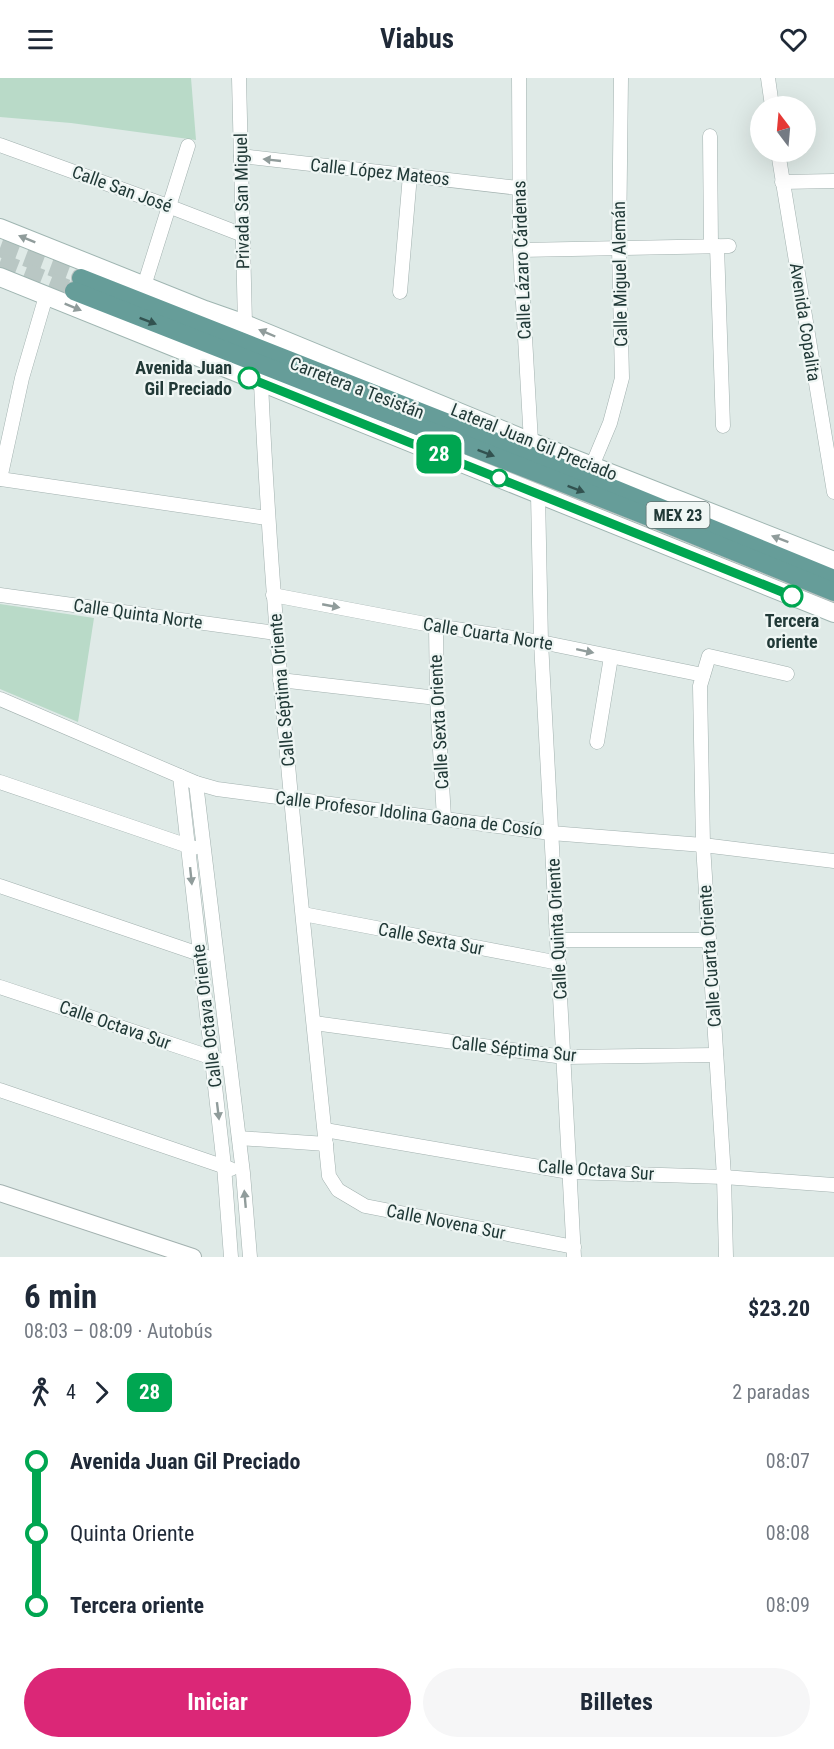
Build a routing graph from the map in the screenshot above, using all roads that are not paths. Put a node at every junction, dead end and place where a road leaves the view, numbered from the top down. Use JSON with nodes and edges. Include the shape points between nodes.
{"nodes":[{"id":1,"x":239,"y":78,"type":"edge"},
{"id":2,"x":519,"y":78,"type":"edge"},
{"id":3,"x":621,"y":78,"type":"edge"},
{"id":4,"x":768,"y":78,"type":"edge"},
{"id":5,"x":771,"y":96,"type":"edge"},
{"id":6,"x":710,"y":136,"type":"dead end"},
{"id":7,"x":0,"y":145,"type":"edge"},
{"id":8,"x":188,"y":146,"type":"dead end"},
{"id":9,"x":241,"y":156,"type":"junction"},
{"id":10,"x":779,"y":162,"type":"edge"},
{"id":11,"x":410,"y":175,"type":"junction"},
{"id":12,"x":834,"y":181,"type":"edge"},
{"id":13,"x":782,"y":182,"type":"junction"},
{"id":14,"x":518,"y":188,"type":"junction"},
{"id":15,"x":168,"y":206,"type":"junction"},
{"id":16,"x":0,"y":228,"type":"edge"},
{"id":17,"x":243,"y":235,"type":"junction"},
{"id":18,"x":719,"y":246,"type":"junction"},
{"id":19,"x":619,"y":248,"type":"junction"},
{"id":20,"x":520,"y":250,"type":"junction"},
{"id":21,"x":0,"y":277,"type":"edge"},
{"id":22,"x":144,"y":286,"type":"junction"},
{"id":23,"x":400,"y":292,"type":"dead end"},
{"id":24,"x":46,"y":296,"type":"junction"},
{"id":25,"x":245,"y":324,"type":"junction"},
{"id":26,"x":261,"y":382,"type":"junction"},
{"id":27,"x":723,"y":426,"type":"dead end"},
{"id":28,"x":829,"y":429,"type":"edge"},
{"id":29,"x":531,"y":442,"type":"junction"},
{"id":30,"x":592,"y":466,"type":"junction"},
{"id":31,"x":0,"y":478,"type":"edge"},
{"id":32,"x":834,"y":492,"type":"edge"},
{"id":33,"x":538,"y":494,"type":"junction"},
{"id":34,"x":267,"y":518,"type":"junction"},
{"id":35,"x":834,"y":561,"type":"edge"},
{"id":36,"x":834,"y":579,"type":"edge"},
{"id":37,"x":834,"y":592,"type":"edge"},
{"id":38,"x":0,"y":595,"type":"edge"},
{"id":39,"x":273,"y":595,"type":"junction"},
{"id":40,"x":834,"y":613,"type":"edge"},
{"id":41,"x":436,"y":626,"type":"junction"},
{"id":42,"x":276,"y":633,"type":"junction"},
{"id":43,"x":541,"y":642,"type":"junction"},
{"id":44,"x":611,"y":657,"type":"junction"},
{"id":45,"x":787,"y":674,"type":"dead end"},
{"id":46,"x":703,"y":675,"type":"junction"},
{"id":47,"x":280,"y":680,"type":"junction"},
{"id":48,"x":437,"y":698,"type":"junction"},
{"id":49,"x":0,"y":699,"type":"edge"},
{"id":50,"x":597,"y":742,"type":"dead end"},
{"id":51,"x":180,"y":776,"type":"junction"},
{"id":52,"x":0,"y":782,"type":"edge"},
{"id":53,"x":196,"y":783,"type":"junction"},
{"id":54,"x":292,"y":799,"type":"junction"},
{"id":55,"x":444,"y":818,"type":"junction"},
{"id":56,"x":551,"y":833,"type":"junction"},
{"id":57,"x":703,"y":845,"type":"junction"},
{"id":58,"x":188,"y":846,"type":"junction"},
{"id":59,"x":204,"y":852,"type":"junction"},
{"id":60,"x":834,"y":861,"type":"edge"},
{"id":61,"x":0,"y":886,"type":"edge"},
{"id":62,"x":303,"y":914,"type":"junction"},
{"id":63,"x":558,"y":940,"type":"junction"},
{"id":64,"x":709,"y":940,"type":"junction"},
{"id":65,"x":200,"y":954,"type":"junction"},
{"id":66,"x":217,"y":960,"type":"junction"},
{"id":67,"x":559,"y":963,"type":"junction"},
{"id":68,"x":0,"y":987,"type":"edge"},
{"id":69,"x":314,"y":1023,"type":"junction"},
{"id":70,"x":716,"y":1055,"type":"junction"},
{"id":71,"x":564,"y":1057,"type":"junction"},
{"id":72,"x":212,"y":1058,"type":"junction"},
{"id":73,"x":230,"y":1064,"type":"junction"},
{"id":74,"x":0,"y":1090,"type":"edge"},
{"id":75,"x":325,"y":1137,"type":"junction"},
{"id":76,"x":239,"y":1138,"type":"junction"},
{"id":77,"x":224,"y":1166,"type":"junction"},
{"id":78,"x":569,"y":1172,"type":"junction"},
{"id":79,"x":243,"y":1173,"type":"junction"},
{"id":80,"x":329,"y":1176,"type":"joint"},
{"id":81,"x":724,"y":1177,"type":"junction"},
{"id":82,"x":834,"y":1185,"type":"edge"},
{"id":83,"x":0,"y":1193,"type":"edge"},
{"id":84,"x":574,"y":1252,"type":"edge"},
{"id":85,"x":193,"y":1257,"type":"edge"},
{"id":86,"x":231,"y":1257,"type":"edge"},
{"id":87,"x":250,"y":1257,"type":"edge"},
{"id":88,"x":726,"y":1257,"type":"edge"}],
"edges":[{"from":1,"to":9,"type":"street","name":"Privada San Miguel"},
{"from":2,"to":14,"type":"street","name":"Calle Lázaro Cárdenas"},
{"from":3,"to":19,"type":"street","name":"Calle Miguel Alemán"},
{"from":4,"to":5,"type":"street"},
{"from":6,"to":18,"type":"street"},
{"from":7,"to":15,"type":"street","name":"Calle San José"},
{"from":8,"to":15,"type":"street"},
{"from":11,"to":9,"type":"street","name":"Calle López Mateos","one_way":true},
{"from":9,"to":17,"type":"street","name":"Privada San Miguel"},
{"from":10,"to":13,"type":"street","name":"Avenida Copalita"},
{"from":11,"to":14,"type":"street","name":"Calle López Mateos"},
{"from":11,"to":23,"type":"street"},
{"from":12,"to":13,"type":"street"},
{"from":13,"to":28,"type":"street","name":"Avenida Copalita"},
{"from":14,"to":20,"type":"street","name":"Calle Lázaro Cárdenas"},
{"from":15,"to":17,"type":"street","name":"Calle San José"},
{"from":15,"to":22,"type":"street"},
{"from":22,"to":16,"type":"main road","name":"Lateral Juan Gil Preciado","one_way":true},
{"from":17,"to":25,"type":"street","name":"Privada San Miguel"},
{"from":18,"to":19,"type":"street"},
{"from":18,"to":27,"type":"street"},
{"from":19,"to":20,"type":"street"},
{"from":19,"to":30,"type":"street","name":"Calle Miguel Alemán","via":[[622,378],[610,423]]},
{"from":20,"to":29,"type":"street","name":"Calle Lázaro Cárdenas"},
{"from":21,"to":24,"type":"main road"},
{"from":22,"to":25,"type":"main road","name":"Lateral Juan Gil Preciado"},
{"from":24,"to":26,"type":"main road","one_way":true},
{"from":24,"to":31,"type":"street","via":[[22,378]]},
{"from":29,"to":25,"type":"main road","name":"Lateral Juan Gil Preciado","one_way":true},
{"from":26,"to":33,"type":"main road"},
{"from":26,"to":34,"type":"street","name":"Calle Séptima Oriente"},
{"from":28,"to":32,"type":"street","name":"Avenida Copalita"},
{"from":29,"to":30,"type":"main road","name":"Lateral Juan Gil Preciado"},
{"from":35,"to":30,"type":"main road","name":"Lateral Juan Gil Preciado","one_way":true},
{"from":31,"to":34,"type":"street"},
{"from":33,"to":40,"type":"main road"},
{"from":33,"to":43,"type":"street","name":"Calle Quinta Oriente"},
{"from":34,"to":39,"type":"street","name":"Calle Séptima Oriente"},
{"from":36,"to":37,"type":"main road","name":"Carretera a Tesistán","number":"MEX 23","one_way":true,"via":[[605,485],[78,285]]},
{"from":38,"to":42,"type":"street","name":"Calle Quinta Norte"},
{"from":39,"to":41,"type":"street","name":"Calle Cuarta Norte","one_way":true},
{"from":39,"to":42,"type":"street","name":"Calle Séptima Oriente"},
{"from":41,"to":43,"type":"street","name":"Calle Cuarta Norte"},
{"from":41,"to":48,"type":"street","name":"Calle Sexta Oriente"},
{"from":42,"to":47,"type":"street","name":"Calle Séptima Oriente"},
{"from":43,"to":44,"type":"street","name":"Calle Cuarta Norte","one_way":true},
{"from":43,"to":56,"type":"street","name":"Calle Quinta Oriente"},
{"from":44,"to":46,"type":"street","name":"Calle Cuarta Norte"},
{"from":44,"to":50,"type":"street"},
{"from":45,"to":46,"type":"street","name":"Calle Cuarta Oriente","via":[[709,656]]},
{"from":46,"to":57,"type":"street","name":"Calle Cuarta Oriente"},
{"from":47,"to":48,"type":"street"},
{"from":47,"to":54,"type":"street","name":"Calle Séptima Oriente"},
{"from":48,"to":55,"type":"street","name":"Calle Sexta Oriente"},
{"from":49,"to":51,"type":"street","name":"Calle Profesor Idolina Gaona de Cosío"},
{"from":51,"to":53,"type":"street","name":"Calle Profesor Idolina Gaona de Cosío"},
{"from":51,"to":58,"type":"street","name":"Calle Octava Oriente"},
{"from":52,"to":58,"type":"street"},
{"from":53,"to":54,"type":"street","name":"Calle Profesor Idolina Gaona de Cosío"},
{"from":53,"to":59,"type":"street","name":"Calle Octava Oriente"},
{"from":54,"to":55,"type":"street","name":"Calle Profesor Idolina Gaona de Cosío"},
{"from":54,"to":62,"type":"street","name":"Calle Séptima Oriente"},
{"from":55,"to":56,"type":"street","name":"Calle Profesor Idolina Gaona de Cosío"},
{"from":56,"to":57,"type":"street","name":"Calle Profesor Idolina Gaona de Cosío"},
{"from":56,"to":63,"type":"street","name":"Calle Quinta Oriente"},
{"from":57,"to":60,"type":"street","name":"Calle Profesor Idolina Gaona de Cosío"},
{"from":57,"to":64,"type":"street","name":"Calle Cuarta Oriente"},
{"from":58,"to":59,"type":"street"},
{"from":58,"to":65,"type":"street","name":"Calle Octava Oriente","one_way":true},
{"from":59,"to":66,"type":"street","name":"Calle Octava Oriente"},
{"from":61,"to":65,"type":"street"},
{"from":62,"to":67,"type":"street","name":"Calle Sexta Sur"},
{"from":62,"to":69,"type":"street","name":"Calle Séptima Oriente"},
{"from":63,"to":64,"type":"street"},
{"from":63,"to":67,"type":"street","name":"Calle Quinta Oriente"},
{"from":64,"to":70,"type":"street","name":"Calle Cuarta Oriente"},
{"from":65,"to":66,"type":"street"},
{"from":65,"to":72,"type":"street","name":"Calle Octava Oriente"},
{"from":66,"to":73,"type":"street","name":"Calle Octava Oriente"},
{"from":67,"to":71,"type":"street","name":"Calle Quinta Oriente"},
{"from":68,"to":72,"type":"street","name":"Calle Octava Sur"},
{"from":69,"to":71,"type":"street","name":"Calle Séptima Sur"},
{"from":69,"to":75,"type":"street","name":"Calle Séptima Oriente"},
{"from":70,"to":71,"type":"street","name":"Calle Séptima Sur"},
{"from":70,"to":81,"type":"street","name":"Calle Cuarta Oriente"},
{"from":71,"to":78,"type":"street","name":"Calle Quinta Oriente"},
{"from":72,"to":73,"type":"street","name":"Calle Octava Sur"},
{"from":72,"to":77,"type":"street","name":"Calle Octava Oriente","one_way":true},
{"from":73,"to":76,"type":"street","name":"Calle Octava Oriente"},
{"from":74,"to":77,"type":"street"},
{"from":75,"to":76,"type":"street"},
{"from":75,"to":78,"type":"street","name":"Calle Octava Sur"},
{"from":75,"to":80,"type":"street","name":"Calle Séptima Oriente"},
{"from":76,"to":79,"type":"street","name":"Calle Octava Oriente"},
{"from":77,"to":79,"type":"street"},
{"from":77,"to":86,"type":"street","name":"Calle Octava Oriente"},
{"from":78,"to":81,"type":"street","name":"Calle Octava Sur"},
{"from":78,"to":84,"type":"street","name":"Calle Quinta Oriente"},
{"from":87,"to":79,"type":"street","name":"Calle Octava Oriente","one_way":true},
{"from":80,"to":84,"type":"street","name":"Calle Novena Sur","via":[[338,1190],[365,1206]]},
{"from":81,"to":82,"type":"street","name":"Calle Octava Sur"},
{"from":81,"to":88,"type":"street","name":"Calle Cuarta Oriente"},
{"from":83,"to":85,"type":"street"}]}
